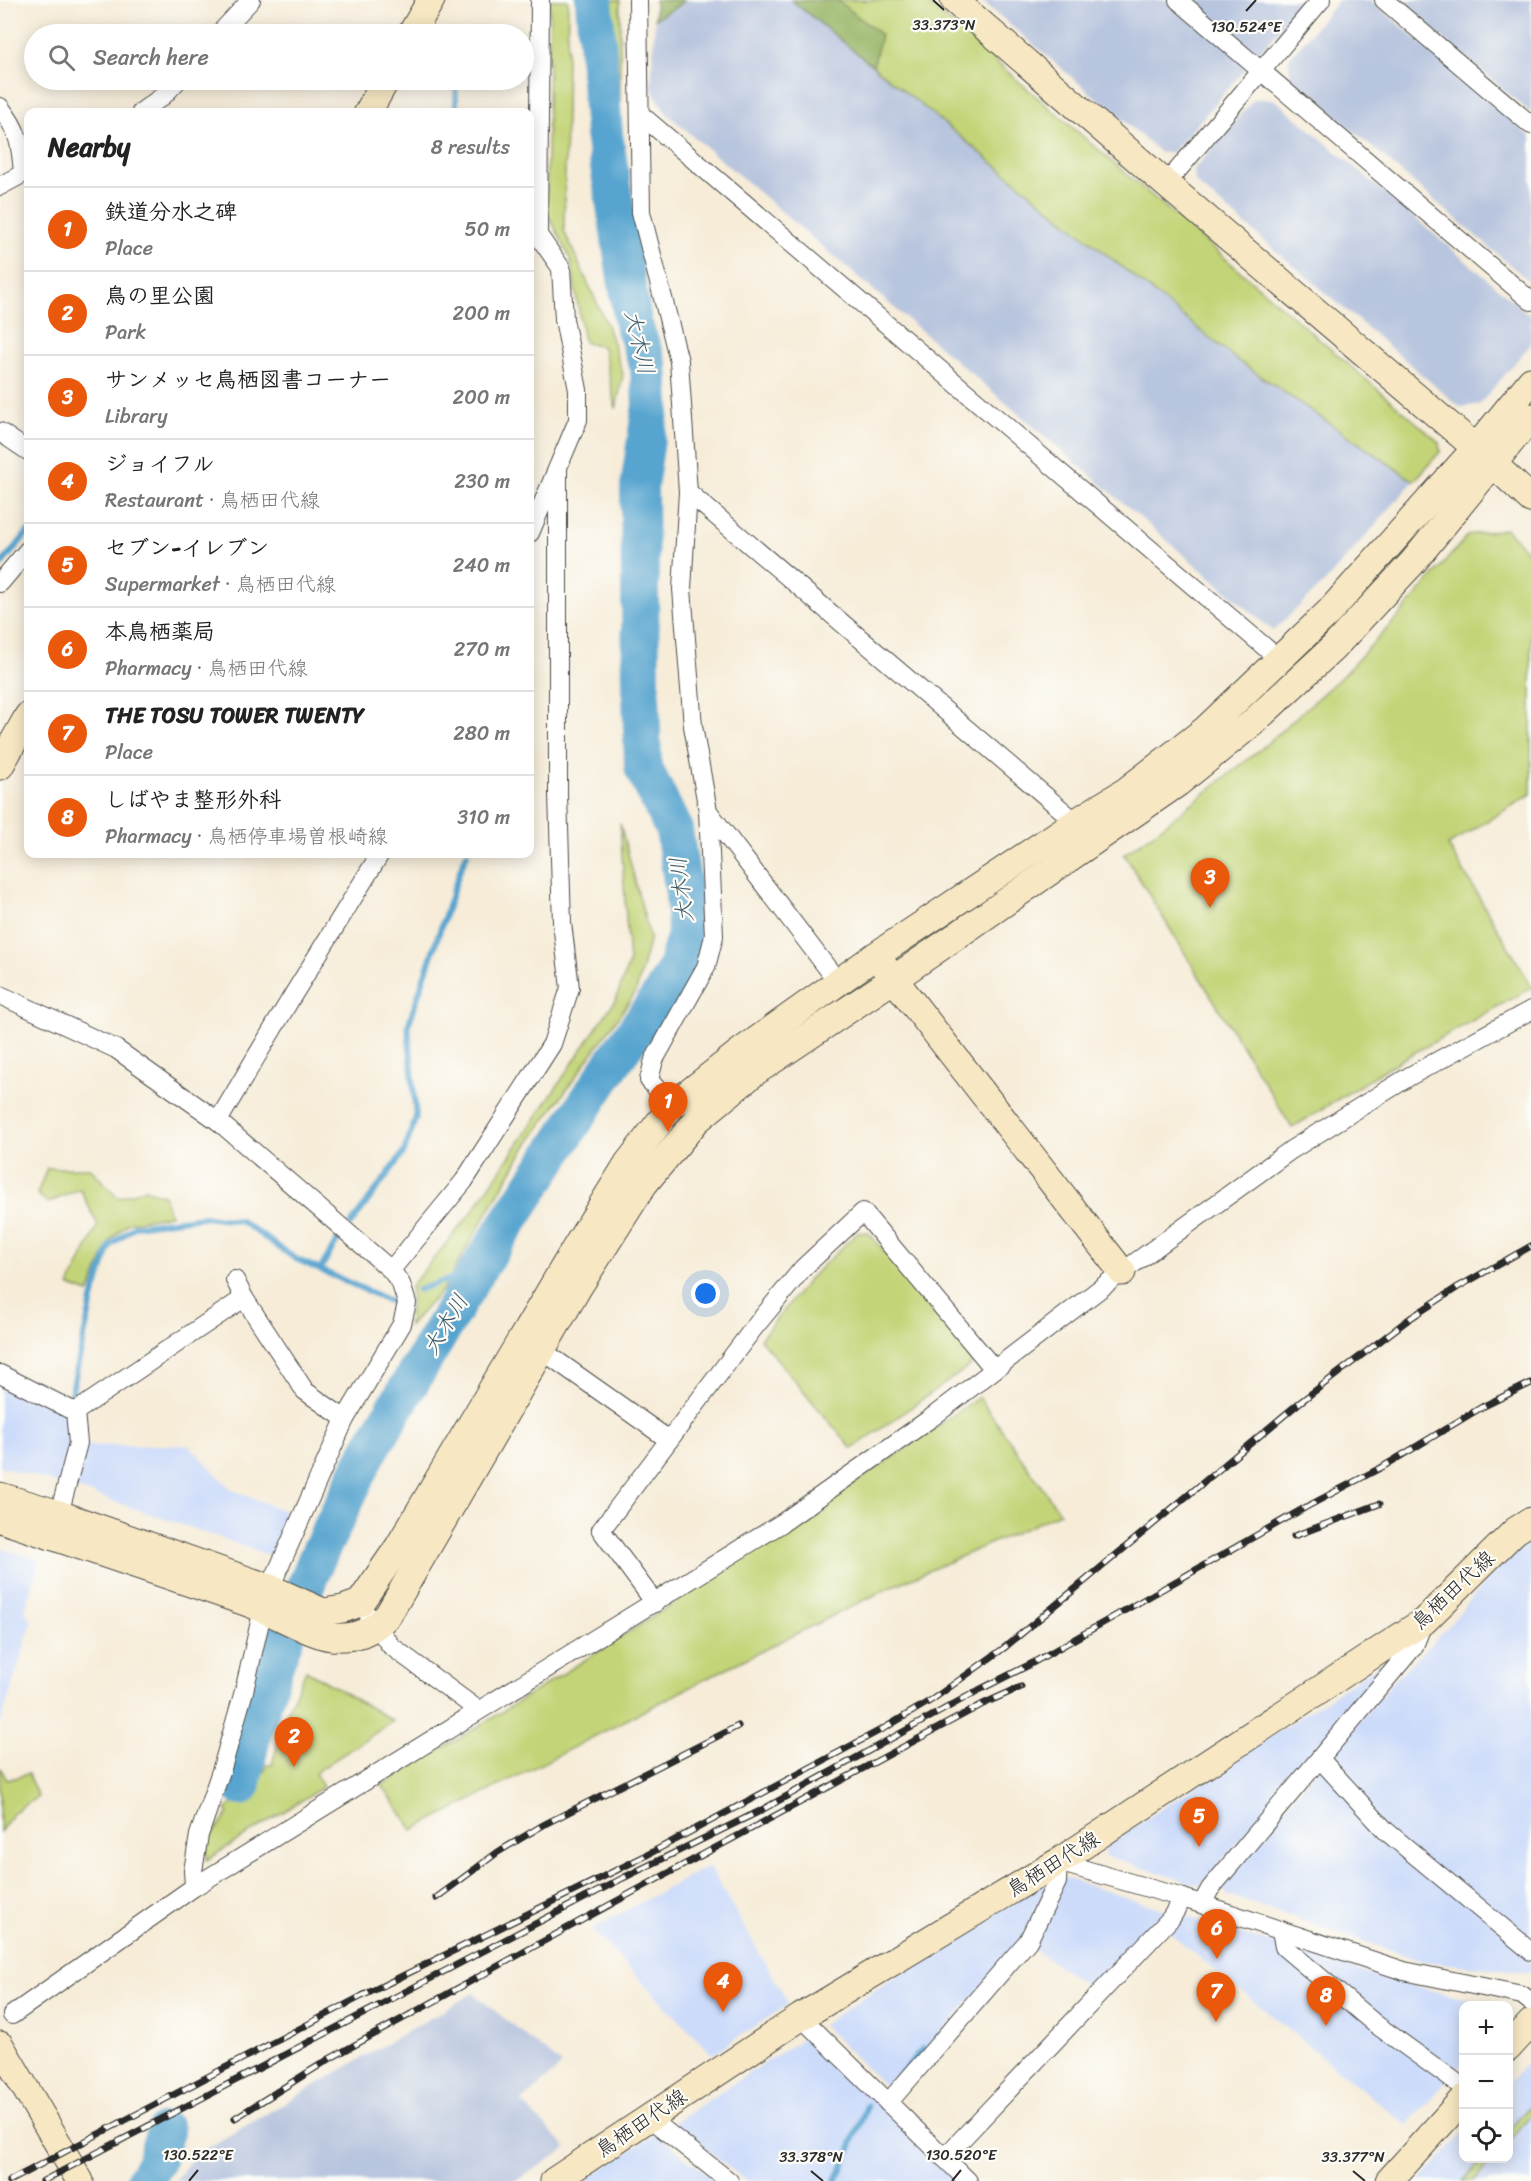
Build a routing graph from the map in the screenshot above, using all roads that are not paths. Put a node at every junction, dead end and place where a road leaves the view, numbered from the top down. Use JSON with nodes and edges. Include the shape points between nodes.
{"nodes":[{"id":1,"x":251,"y":0,"type":"edge"},
{"id":2,"x":431,"y":0,"type":"edge"},
{"id":3,"x":540,"y":0,"type":"edge"},
{"id":4,"x":638,"y":0,"type":"edge"},
{"id":5,"x":954,"y":0,"type":"edge"},
{"id":6,"x":1178,"y":0,"type":"edge"},
{"id":7,"x":1321,"y":0,"type":"edge"},
{"id":8,"x":1384,"y":0,"type":"edge"},
{"id":9,"x":228,"y":24,"type":"edge"},
{"id":10,"x":417,"y":24,"type":"edge"},
{"id":11,"x":1262,"y":72,"type":"junction"},
{"id":12,"x":169,"y":90,"type":"edge"},
{"id":13,"x":380,"y":90,"type":"edge"},
{"id":14,"x":0,"y":107,"type":"edge"},
{"id":15,"x":146,"y":108,"type":"edge"},
{"id":16,"x":370,"y":108,"type":"edge"},
{"id":17,"x":640,"y":114,"type":"junction"},
{"id":18,"x":1531,"y":125,"type":"edge"},
{"id":19,"x":24,"y":160,"type":"edge"},
{"id":20,"x":24,"y":173,"type":"edge"},
{"id":21,"x":1166,"y":184,"type":"junction"},
{"id":22,"x":0,"y":186,"type":"edge"},
{"id":23,"x":1531,"y":301,"type":"edge"},
{"id":24,"x":1531,"y":381,"type":"edge"},
{"id":25,"x":1531,"y":417,"type":"edge"},
{"id":26,"x":0,"y":432,"type":"edge"},
{"id":27,"x":24,"y":448,"type":"edge"},
{"id":28,"x":1484,"y":456,"type":"junction"},
{"id":29,"x":558,"y":470,"type":"junction"},
{"id":30,"x":688,"y":492,"type":"junction"},
{"id":31,"x":1531,"y":499,"type":"edge"},
{"id":32,"x":534,"y":524,"type":"edge"},
{"id":33,"x":24,"y":555,"type":"edge"},
{"id":34,"x":0,"y":583,"type":"edge"},
{"id":35,"x":1280,"y":660,"type":"junction"},
{"id":36,"x":24,"y":723,"type":"edge"},
{"id":37,"x":0,"y":766,"type":"edge"},
{"id":38,"x":708,"y":811,"type":"junction"},
{"id":39,"x":1076,"y":822,"type":"junction"},
{"id":40,"x":378,"y":858,"type":"edge"},
{"id":41,"x":875,"y":956,"type":"junction"},
{"id":42,"x":894,"y":980,"type":"junction"},
{"id":43,"x":838,"y":982,"type":"junction"},
{"id":44,"x":0,"y":995,"type":"edge"},
{"id":45,"x":1531,"y":1010,"type":"edge"},
{"id":46,"x":672,"y":1106,"type":"junction"},
{"id":47,"x":218,"y":1121,"type":"junction"},
{"id":48,"x":391,"y":1270,"type":"junction"},
{"id":49,"x":1122,"y":1272,"type":"junction"},
{"id":50,"x":235,"y":1280,"type":"dead end"},
{"id":51,"x":244,"y":1298,"type":"junction"},
{"id":52,"x":533,"y":1344,"type":"junction"},
{"id":53,"x":994,"y":1369,"type":"junction"},
{"id":54,"x":0,"y":1374,"type":"edge"},
{"id":55,"x":75,"y":1412,"type":"junction"},
{"id":56,"x":345,"y":1419,"type":"junction"},
{"id":57,"x":669,"y":1440,"type":"junction"},
{"id":58,"x":0,"y":1496,"type":"edge"},
{"id":59,"x":58,"y":1514,"type":"junction"},
{"id":60,"x":0,"y":1519,"type":"edge"},
{"id":61,"x":1531,"y":1521,"type":"edge"},
{"id":62,"x":267,"y":1598,"type":"junction"},
{"id":63,"x":655,"y":1603,"type":"junction"},
{"id":64,"x":360,"y":1604,"type":"junction"},
{"id":65,"x":1424,"y":1621,"type":"junction"},
{"id":66,"x":319,"y":1622,"type":"junction"},
{"id":67,"x":377,"y":1627,"type":"junction"},
{"id":68,"x":478,"y":1710,"type":"junction"},
{"id":69,"x":1320,"y":1759,"type":"junction"},
{"id":70,"x":1058,"y":1862,"type":"junction"},
{"id":71,"x":194,"y":1887,"type":"junction"},
{"id":72,"x":1183,"y":1898,"type":"junction"},
{"id":73,"x":1202,"y":1904,"type":"junction"},
{"id":74,"x":1281,"y":1930,"type":"junction"},
{"id":75,"x":1531,"y":1951,"type":"edge"},
{"id":76,"x":1531,"y":2002,"type":"edge"},
{"id":77,"x":12,"y":2015,"type":"dead end"},
{"id":78,"x":801,"y":2017,"type":"junction"},
{"id":79,"x":1531,"y":2023,"type":"edge"},
{"id":80,"x":1513,"y":2043,"type":"edge"},
{"id":81,"x":0,"y":2045,"type":"edge"},
{"id":82,"x":1459,"y":2084,"type":"edge"},
{"id":83,"x":888,"y":2103,"type":"junction"},
{"id":84,"x":1459,"y":2104,"type":"edge"},
{"id":85,"x":648,"y":2117,"type":"junction"},
{"id":86,"x":944,"y":2158,"type":"junction"},
{"id":87,"x":80,"y":2181,"type":"edge"},
{"id":88,"x":554,"y":2181,"type":"edge"},
{"id":89,"x":729,"y":2181,"type":"edge"},
{"id":90,"x":968,"y":2181,"type":"edge"},
{"id":91,"x":1389,"y":2181,"type":"edge"}],
"edges":[{"from":1,"to":9,"type":"street"},
{"from":2,"to":10,"type":"street"},
{"from":3,"to":29,"type":"street","via":[[538,235],[561,268],[564,319],[578,390],[578,420]]},
{"from":4,"to":17,"type":"street"},
{"from":5,"to":21,"type":"street"},
{"from":6,"to":11,"type":"street"},
{"from":7,"to":11,"type":"street"},
{"from":8,"to":18,"type":"street"},
{"from":11,"to":21,"type":"street"},
{"from":11,"to":23,"type":"street"},
{"from":12,"to":15,"type":"street"},
{"from":13,"to":16,"type":"street"},
{"from":14,"to":19,"type":"street","via":[[21,143]]},
{"from":17,"to":30,"type":"street","via":[[641,212],[679,361]]},
{"from":17,"to":35,"type":"street"},
{"from":20,"to":22,"type":"street"},
{"from":21,"to":28,"type":"street"},
{"from":24,"to":28,"type":"street"},
{"from":25,"to":28,"type":"street"},
{"from":26,"to":27,"type":"street"},
{"from":28,"to":31,"type":"street"},
{"from":28,"to":35,"type":"street"},
{"from":28,"to":42,"type":"street","via":[[1413,562],[1341,640],[1251,724],[1178,783]]},
{"from":29,"to":32,"type":"street"},
{"from":29,"to":48,"type":"street","via":[[558,795],[562,923],[570,988],[552,1044],[464,1181]]},
{"from":30,"to":38,"type":"street","via":[[682,589],[693,726]]},
{"from":30,"to":39,"type":"street"},
{"from":33,"to":34,"type":"street"},
{"from":35,"to":39,"type":"street","via":[[1205,730],[1126,791]]},
{"from":36,"to":37,"type":"street"},
{"from":38,"to":43,"type":"street"},
{"from":38,"to":46,"type":"street","via":[[714,936],[706,967],[654,1060],[649,1080]]},
{"from":39,"to":41,"type":"street"},
{"from":40,"to":47,"type":"street"},
{"from":41,"to":42,"type":"street"},
{"from":41,"to":43,"type":"street"},
{"from":42,"to":49,"type":"street"},
{"from":42,"to":52,"type":"street","via":[[755,1072],[697,1120],[644,1184],[579,1286]]},
{"from":43,"to":46,"type":"street"},
{"from":44,"to":47,"type":"street","via":[[116,1049]]},
{"from":45,"to":49,"type":"street","via":[[1410,1076],[1291,1150]]},
{"from":46,"to":52,"type":"street","via":[[628,1163],[573,1252]]},
{"from":47,"to":48,"type":"street"},
{"from":48,"to":56,"type":"street","via":[[401,1284],[407,1304],[402,1324]]},
{"from":49,"to":53,"type":"street"},
{"from":50,"to":51,"type":"street"},
{"from":51,"to":55,"type":"street"},
{"from":51,"to":56,"type":"street","via":[[305,1391]]},
{"from":52,"to":57,"type":"street"},
{"from":52,"to":64,"type":"street"},
{"from":52,"to":67,"type":"street","via":[[392,1607]]},
{"from":53,"to":57,"type":"street","via":[[863,1212],[803,1268]]},
{"from":53,"to":63,"type":"street","via":[[782,1523]]},
{"from":54,"to":55,"type":"street"},
{"from":55,"to":59,"type":"street","via":[[78,1443]]},
{"from":56,"to":62,"type":"street"},
{"from":57,"to":63,"type":"street","via":[[601,1530]]},
{"from":58,"to":59,"type":"street"},
{"from":59,"to":62,"type":"street"},
{"from":60,"to":62,"type":"street","via":[[139,1564]]},
{"from":61,"to":65,"type":"street","name":"鳥栖田代線","via":[[1515,1531]]},
{"from":62,"to":66,"type":"street"},
{"from":62,"to":71,"type":"street","via":[[244,1691],[199,1835]]},
{"from":63,"to":68,"type":"street"},
{"from":64,"to":66,"type":"street"},
{"from":64,"to":67,"type":"street"},
{"from":65,"to":69,"type":"street","via":[[1414,1646]]},
{"from":65,"to":70,"type":"street","name":"鳥栖田代線"},
{"from":66,"to":67,"type":"street","via":[[330,1637],[354,1637]]},
{"from":67,"to":68,"type":"street","via":[[391,1646]]},
{"from":68,"to":71,"type":"street"},
{"from":69,"to":73,"type":"street","via":[[1210,1889]]},
{"from":69,"to":75,"type":"street","via":[[1386,1831]]},
{"from":70,"to":72,"type":"street"},
{"from":70,"to":78,"type":"street","name":"鳥栖田代線"},
{"from":70,"to":83,"type":"street","via":[[1057,1882],[1028,1941]]},
{"from":71,"to":77,"type":"street"},
{"from":72,"to":73,"type":"street"},
{"from":72,"to":86,"type":"street","via":[[1171,1918]]},
{"from":73,"to":74,"type":"street"},
{"from":74,"to":76,"type":"street","via":[[1404,1971],[1522,1995]]},
{"from":74,"to":82,"type":"street","via":[[1284,1947],[1374,2023]]},
{"from":78,"to":83,"type":"street"},
{"from":78,"to":85,"type":"street","name":"鳥栖田代線"},
{"from":79,"to":80,"type":"street"},
{"from":81,"to":87,"type":"street"},
{"from":83,"to":86,"type":"street"},
{"from":84,"to":91,"type":"street"},
{"from":85,"to":88,"type":"street","name":"鳥栖田代線"},
{"from":85,"to":89,"type":"street"},
{"from":86,"to":90,"type":"street"}]}
